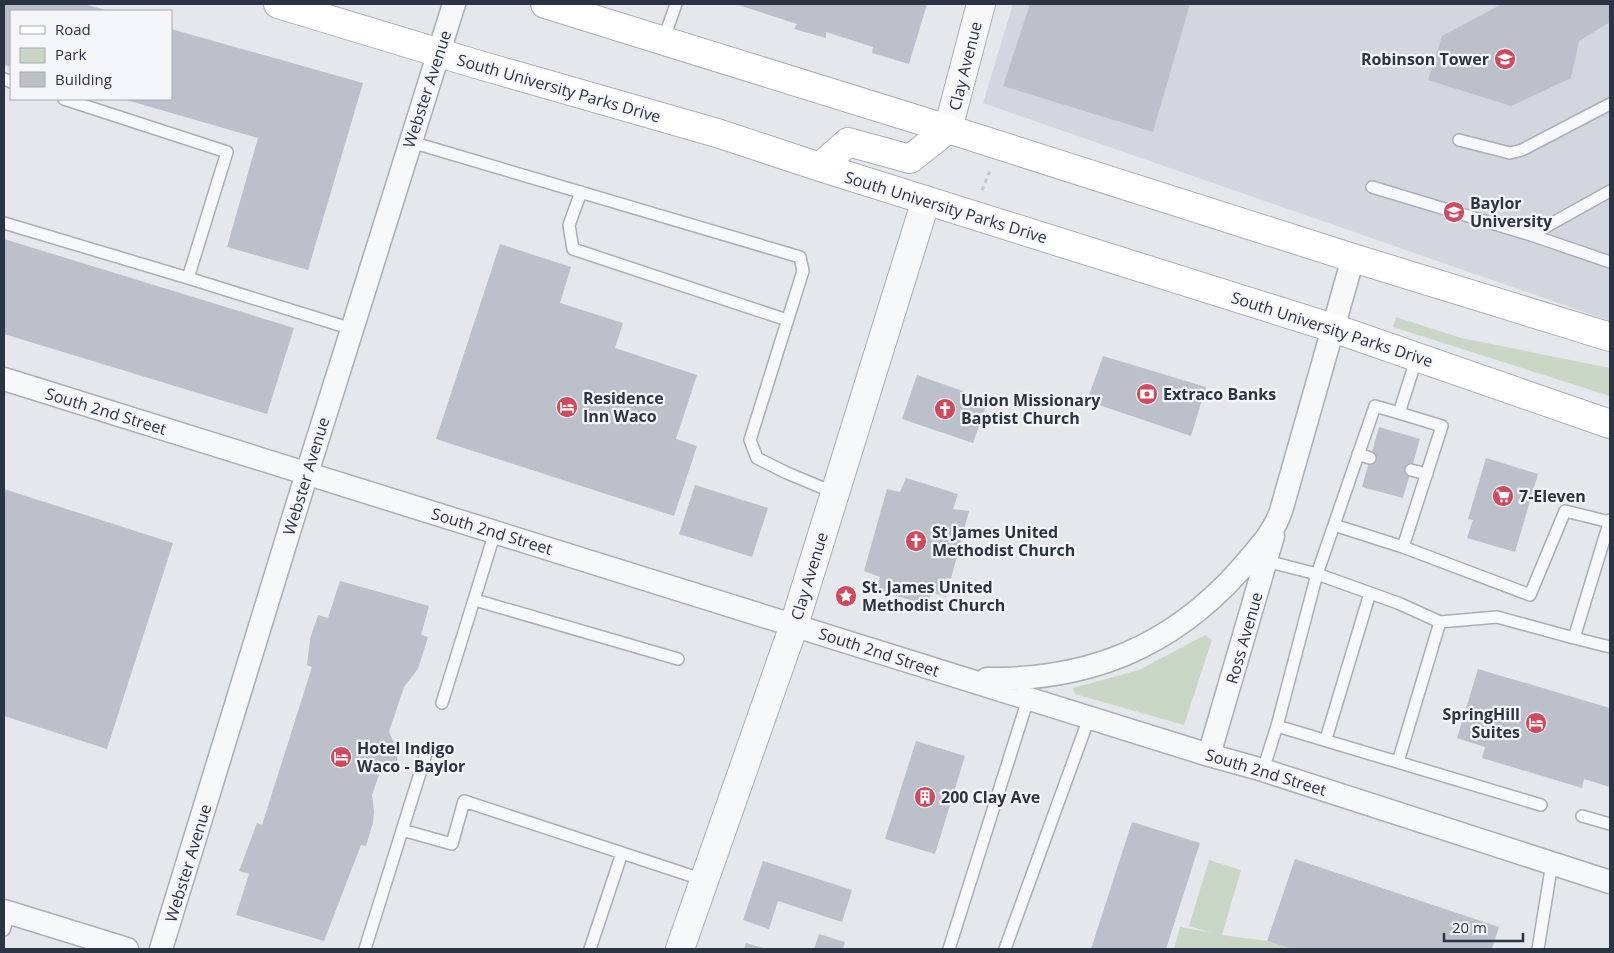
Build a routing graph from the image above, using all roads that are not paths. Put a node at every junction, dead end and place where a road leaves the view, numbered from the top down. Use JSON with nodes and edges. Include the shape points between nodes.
{"nodes":[{"id":1,"x":278,"y":4,"type":"edge"},
{"id":2,"x":454,"y":4,"type":"edge"},
{"id":3,"x":545,"y":4,"type":"edge"},
{"id":4,"x":676,"y":4,"type":"edge"},
{"id":5,"x":981,"y":4,"type":"edge"},
{"id":6,"x":663,"y":41,"type":"junction"},
{"id":7,"x":439,"y":53,"type":"junction"},
{"id":8,"x":67,"y":100,"type":"edge"},
{"id":9,"x":1610,"y":104,"type":"edge"},
{"id":10,"x":948,"y":129,"type":"junction"},
{"id":11,"x":1459,"y":140,"type":"dead end"},
{"id":12,"x":410,"y":142,"type":"junction"},
{"id":13,"x":820,"y":168,"type":"junction"},
{"id":14,"x":1372,"y":187,"type":"dead end"},
{"id":15,"x":1610,"y":191,"type":"edge"},
{"id":16,"x":581,"y":192,"type":"junction"},
{"id":17,"x":926,"y":200,"type":"junction"},
{"id":18,"x":4,"y":223,"type":"edge"},
{"id":19,"x":1531,"y":235,"type":"junction"},
{"id":20,"x":1353,"y":258,"type":"junction"},
{"id":21,"x":1610,"y":262,"type":"edge"},
{"id":22,"x":188,"y":278,"type":"junction"},
{"id":23,"x":788,"y":320,"type":"junction"},
{"id":24,"x":1333,"y":328,"type":"junction"},
{"id":25,"x":352,"y":329,"type":"junction"},
{"id":26,"x":1610,"y":337,"type":"edge"},
{"id":27,"x":1417,"y":357,"type":"junction"},
{"id":28,"x":4,"y":379,"type":"edge"},
{"id":29,"x":1399,"y":413,"type":"junction"},
{"id":30,"x":1610,"y":424,"type":"edge"},
{"id":31,"x":1358,"y":454,"type":"junction"},
{"id":32,"x":1370,"y":458,"type":"dead end"},
{"id":33,"x":1411,"y":470,"type":"dead end"},
{"id":34,"x":307,"y":473,"type":"junction"},
{"id":35,"x":1426,"y":474,"type":"junction"},
{"id":36,"x":835,"y":493,"type":"junction"},
{"id":37,"x":1278,"y":520,"type":"junction"},
{"id":38,"x":1610,"y":522,"type":"edge"},
{"id":39,"x":1334,"y":525,"type":"junction"},
{"id":40,"x":495,"y":532,"type":"junction"},
{"id":41,"x":1403,"y":547,"type":"junction"},
{"id":42,"x":1266,"y":561,"type":"junction"},
{"id":43,"x":1317,"y":574,"type":"junction"},
{"id":44,"x":1370,"y":593,"type":"junction"},
{"id":45,"x":475,"y":600,"type":"junction"},
{"id":46,"x":1440,"y":622,"type":"junction"},
{"id":47,"x":794,"y":625,"type":"junction"},
{"id":48,"x":1574,"y":638,"type":"junction"},
{"id":49,"x":1610,"y":647,"type":"edge"},
{"id":50,"x":678,"y":659,"type":"dead end"},
{"id":51,"x":963,"y":678,"type":"junction"},
{"id":52,"x":1028,"y":699,"type":"junction"},
{"id":53,"x":442,"y":703,"type":"dead end"},
{"id":54,"x":1089,"y":718,"type":"junction"},
{"id":55,"x":1277,"y":726,"type":"junction"},
{"id":56,"x":1326,"y":739,"type":"junction"},
{"id":57,"x":426,"y":754,"type":"dead end"},
{"id":58,"x":1209,"y":756,"type":"junction"},
{"id":59,"x":1398,"y":762,"type":"junction"},
{"id":60,"x":1263,"y":770,"type":"junction"},
{"id":61,"x":1541,"y":805,"type":"dead end"},
{"id":62,"x":1582,"y":816,"type":"dead end"},
{"id":63,"x":1610,"y":824,"type":"edge"},
{"id":64,"x":402,"y":830,"type":"junction"},
{"id":65,"x":622,"y":853,"type":"junction"},
{"id":66,"x":1552,"y":863,"type":"junction"},
{"id":67,"x":704,"y":880,"type":"junction"},
{"id":68,"x":1610,"y":882,"type":"edge"},
{"id":69,"x":6,"y":918,"type":"edge"},
{"id":70,"x":127,"y":949,"type":"edge"},
{"id":71,"x":161,"y":949,"type":"edge"},
{"id":72,"x":365,"y":949,"type":"edge"},
{"id":73,"x":590,"y":949,"type":"edge"},
{"id":74,"x":680,"y":949,"type":"edge"},
{"id":75,"x":949,"y":949,"type":"edge"},
{"id":76,"x":1005,"y":949,"type":"edge"},
{"id":77,"x":1538,"y":949,"type":"edge"}],
"edges":[{"from":1,"to":7,"type":"main road","name":"South University Parks Drive"},
{"from":2,"to":7,"type":"street","name":"Webster Avenue"},
{"from":3,"to":6,"type":"main road"},
{"from":4,"to":6,"type":"lane"},
{"from":5,"to":10,"type":"street","name":"Clay Avenue"},
{"from":6,"to":10,"type":"main road"},
{"from":7,"to":12,"type":"street","name":"Webster Avenue"},
{"from":7,"to":13,"type":"main road","name":"South University Parks Drive","via":[[717,133]]},
{"from":8,"to":22,"type":"lane","via":[[227,152]]},
{"from":9,"to":11,"type":"lane","via":[[1522,150],[1510,153]]},
{"from":10,"to":13,"type":"main road","via":[[910,159],[848,142]]},
{"from":10,"to":20,"type":"main road"},
{"from":12,"to":16,"type":"lane"},
{"from":12,"to":25,"type":"street","name":"Webster Avenue"},
{"from":13,"to":17,"type":"main road","name":"South University Parks Drive"},
{"from":14,"to":19,"type":"lane"},
{"from":15,"to":19,"type":"lane"},
{"from":16,"to":23,"type":"lane","via":[[569,225],[573,249]]},
{"from":16,"to":23,"type":"lane","via":[[800,258],[803,271]]},
{"from":17,"to":24,"type":"main road","name":"South University Parks Drive"},
{"from":17,"to":36,"type":"street","name":"Clay Avenue"},
{"from":18,"to":22,"type":"lane"},
{"from":19,"to":21,"type":"lane"},
{"from":20,"to":24,"type":"street","name":"Ross Avenue"},
{"from":20,"to":26,"type":"main road"},
{"from":22,"to":25,"type":"lane"},
{"from":23,"to":36,"type":"lane","via":[[750,440],[758,458]]},
{"from":24,"to":27,"type":"main road","name":"South University Parks Drive"},
{"from":24,"to":37,"type":"street","name":"Ross Avenue"},
{"from":25,"to":34,"type":"street","name":"Webster Avenue"},
{"from":27,"to":29,"type":"lane"},
{"from":27,"to":30,"type":"main road","name":"South University Parks Drive"},
{"from":28,"to":34,"type":"street","name":"South 2nd Street"},
{"from":29,"to":31,"type":"lane","via":[[1374,406]]},
{"from":29,"to":35,"type":"lane","via":[[1442,426]]},
{"from":31,"to":32,"type":"lane"},
{"from":31,"to":39,"type":"lane"},
{"from":33,"to":35,"type":"lane"},
{"from":34,"to":40,"type":"street","name":"South 2nd Street"},
{"from":34,"to":71,"type":"street","name":"Webster Avenue"},
{"from":35,"to":41,"type":"lane"},
{"from":36,"to":47,"type":"street","name":"Clay Avenue"},
{"from":37,"to":42,"type":"street","name":"Ross Avenue"},
{"from":37,"to":51,"type":"street","via":[[1219,593],[1186,621],[1153,641],[1077,671],[1018,679]]},
{"from":38,"to":41,"type":"lane","via":[[1565,511],[1530,595]]},
{"from":38,"to":48,"type":"lane"},
{"from":39,"to":41,"type":"lane"},
{"from":39,"to":43,"type":"lane"},
{"from":40,"to":45,"type":"lane"},
{"from":40,"to":47,"type":"street","name":"South 2nd Street"},
{"from":42,"to":43,"type":"lane"},
{"from":42,"to":58,"type":"street","name":"Ross Avenue"},
{"from":43,"to":44,"type":"lane"},
{"from":43,"to":55,"type":"lane"},
{"from":44,"to":46,"type":"lane"},
{"from":44,"to":56,"type":"lane"},
{"from":45,"to":50,"type":"lane"},
{"from":45,"to":53,"type":"lane"},
{"from":46,"to":48,"type":"lane","via":[[1497,617]]},
{"from":46,"to":59,"type":"lane"},
{"from":47,"to":51,"type":"street","name":"South 2nd Street"},
{"from":47,"to":67,"type":"street","name":"Clay Avenue"},
{"from":48,"to":49,"type":"lane"},
{"from":51,"to":52,"type":"street","name":"South 2nd Street"},
{"from":52,"to":54,"type":"street","name":"South 2nd Street"},
{"from":52,"to":75,"type":"lane"},
{"from":54,"to":58,"type":"street","name":"South 2nd Street"},
{"from":54,"to":76,"type":"lane"},
{"from":55,"to":56,"type":"lane"},
{"from":55,"to":60,"type":"lane"},
{"from":56,"to":59,"type":"lane"},
{"from":57,"to":64,"type":"lane"},
{"from":58,"to":60,"type":"street","name":"South 2nd Street"},
{"from":59,"to":61,"type":"lane"},
{"from":60,"to":66,"type":"street","name":"South 2nd Street"},
{"from":62,"to":63,"type":"lane"},
{"from":64,"to":65,"type":"lane","via":[[452,844],[464,802]]},
{"from":64,"to":72,"type":"lane"},
{"from":65,"to":67,"type":"lane"},
{"from":65,"to":73,"type":"lane"},
{"from":66,"to":68,"type":"street","name":"South 2nd Street"},
{"from":66,"to":77,"type":"lane"},
{"from":67,"to":74,"type":"street","name":"Clay Avenue"},
{"from":69,"to":70,"type":"street"}]}
